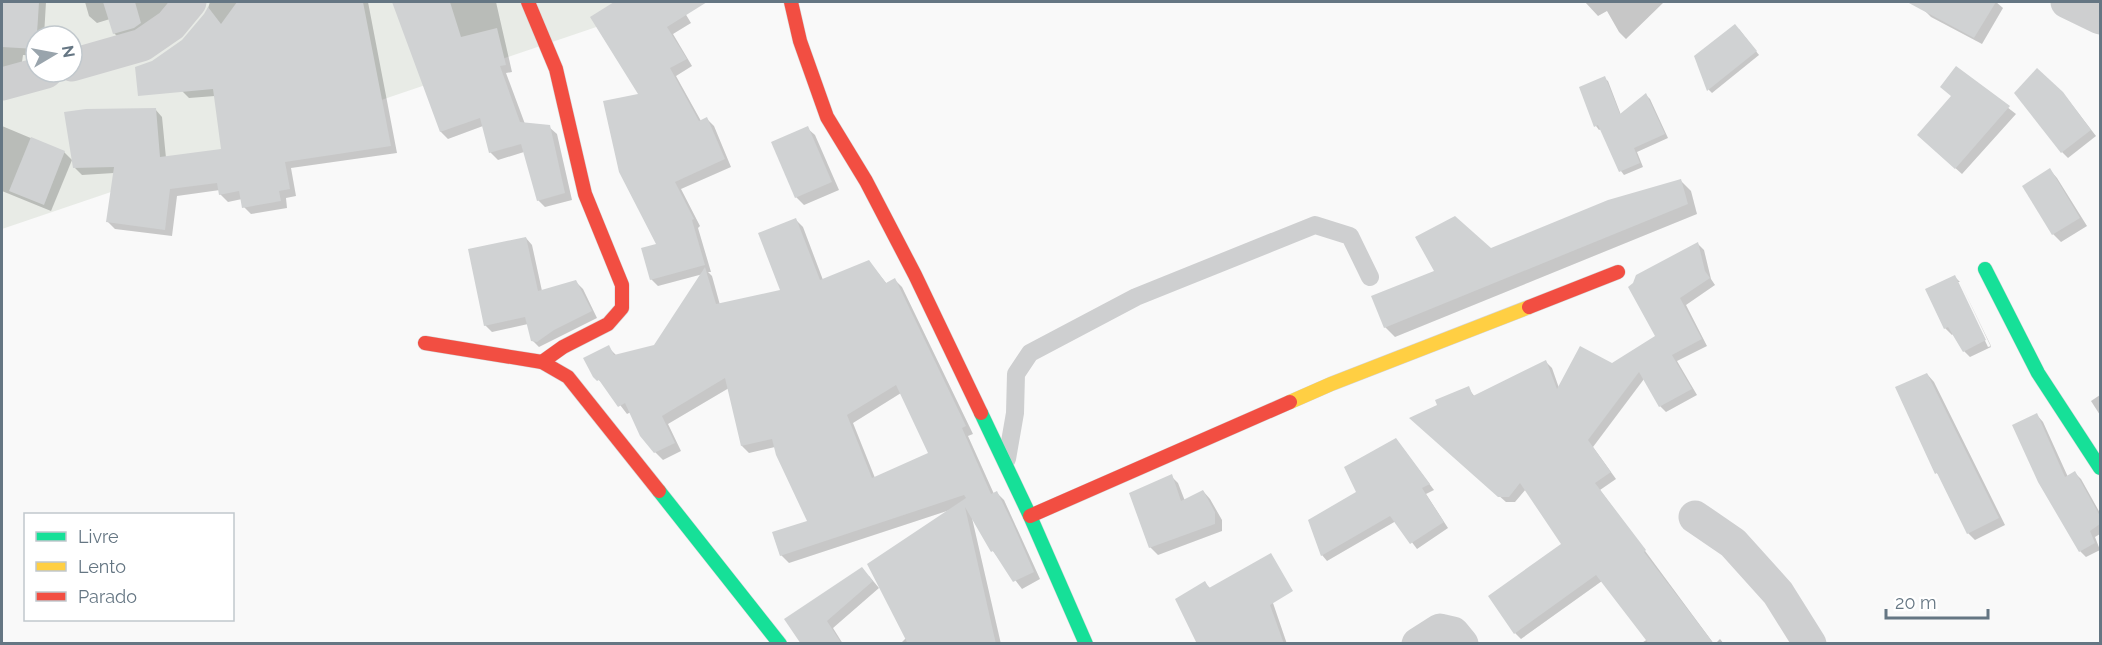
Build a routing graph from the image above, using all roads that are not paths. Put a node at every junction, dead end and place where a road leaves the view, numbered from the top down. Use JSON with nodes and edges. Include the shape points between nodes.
{"nodes":[{"id":1,"x":190,"y":2,"type":"edge"},
{"id":2,"x":528,"y":2,"type":"edge"},
{"id":3,"x":791,"y":2,"type":"edge"},
{"id":4,"x":2067,"y":2,"type":"edge"},
{"id":5,"x":2100,"y":18,"type":"edge"},
{"id":6,"x":84,"y":62,"type":"edge"},
{"id":7,"x":24,"y":78,"type":"edge"},
{"id":8,"x":2,"y":84,"type":"edge"},
{"id":9,"x":1985,"y":269,"type":"dead end"},
{"id":10,"x":1618,"y":272,"type":"dead end"},
{"id":11,"x":1370,"y":277,"type":"dead end"},
{"id":12,"x":425,"y":344,"type":"dead end"},
{"id":13,"x":542,"y":362,"type":"junction"},
{"id":14,"x":1006,"y":464,"type":"junction"},
{"id":15,"x":2100,"y":468,"type":"edge"},
{"id":16,"x":1030,"y":516,"type":"junction"},
{"id":17,"x":1695,"y":517,"type":"dead end"},
{"id":18,"x":780,"y":644,"type":"edge"},
{"id":19,"x":1086,"y":644,"type":"edge"},
{"id":20,"x":1418,"y":644,"type":"edge"},
{"id":21,"x":1462,"y":644,"type":"edge"},
{"id":22,"x":1810,"y":644,"type":"edge"}],
"edges":[{"from":1,"to":6,"type":"street","via":[[171,25],[142,45]]},
{"from":2,"to":13,"type":"street","via":[[556,69],[585,194],[622,285],[622,308],[608,324],[562,347]]},
{"from":3,"to":14,"type":"street","via":[[800,41],[827,117],[915,275]]},
{"from":4,"to":5,"type":"street"},
{"from":7,"to":8,"type":"street"},
{"from":9,"to":15,"type":"street","via":[[2038,373]]},
{"from":10,"to":16,"type":"street","via":[[1331,384]]},
{"from":11,"to":14,"type":"lane","via":[[1350,236],[1315,225],[1136,297],[1030,353],[1016,375],[1015,413]]},
{"from":12,"to":13,"type":"street"},
{"from":13,"to":18,"type":"street","via":[[568,377],[591,402]]},
{"from":14,"to":16,"type":"street"},
{"from":16,"to":19,"type":"street"},
{"from":17,"to":22,"type":"street","via":[[1733,543],[1778,593]]},
{"from":20,"to":21,"type":"street","via":[[1440,630],[1454,633]]}]}
